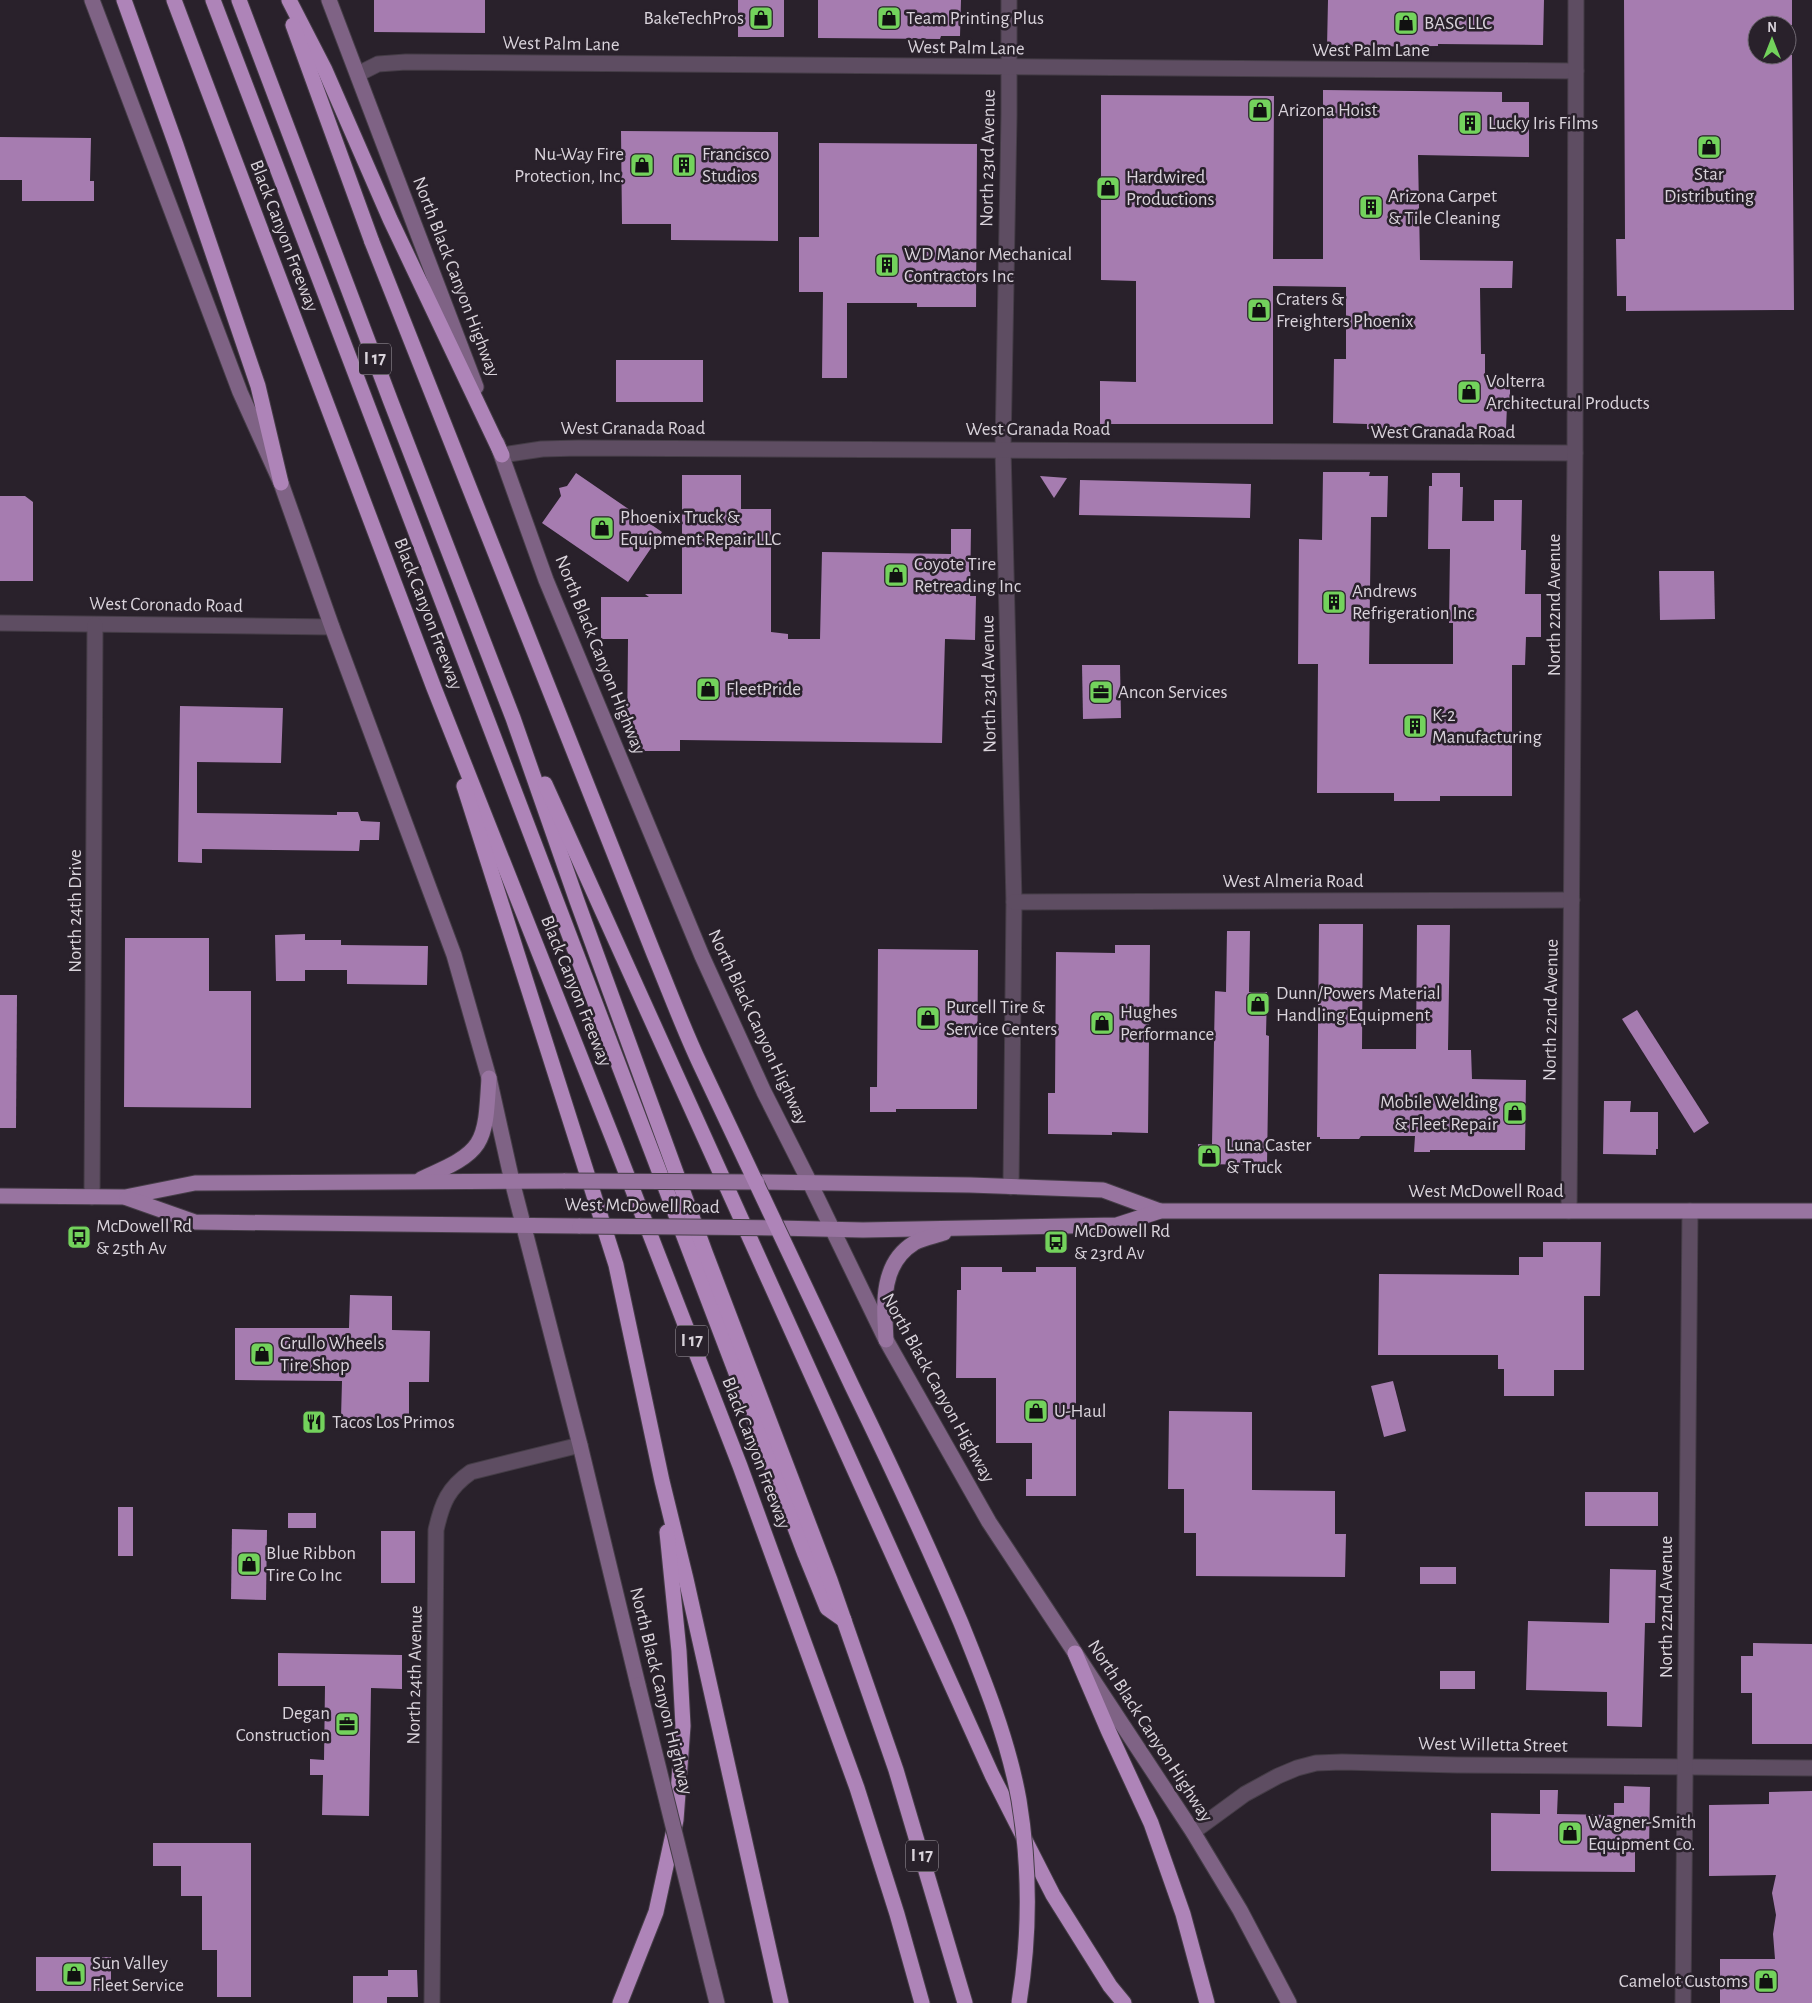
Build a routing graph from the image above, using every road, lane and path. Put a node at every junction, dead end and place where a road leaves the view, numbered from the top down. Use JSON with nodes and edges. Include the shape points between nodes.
{"nodes":[{"id":1,"x":92,"y":0,"type":"edge"},
{"id":2,"x":124,"y":0,"type":"edge"},
{"id":3,"x":174,"y":0,"type":"edge"},
{"id":4,"x":213,"y":0,"type":"edge"},
{"id":5,"x":239,"y":0,"type":"edge"},
{"id":6,"x":284,"y":0,"type":"edge"},
{"id":7,"x":289,"y":0,"type":"edge"},
{"id":8,"x":329,"y":0,"type":"edge"},
{"id":9,"x":1009,"y":0,"type":"edge"},
{"id":10,"x":1576,"y":0,"type":"edge"},
{"id":11,"x":1010,"y":68,"type":"junction"},
{"id":12,"x":1576,"y":71,"type":"junction"},
{"id":13,"x":358,"y":74,"type":"junction"},
{"id":14,"x":1003,"y":449,"type":"junction"},
{"id":15,"x":1575,"y":453,"type":"junction"},
{"id":16,"x":502,"y":455,"type":"junction"},
{"id":17,"x":281,"y":483,"type":"junction"},
{"id":18,"x":0,"y":623,"type":"edge"},
{"id":19,"x":96,"y":624,"type":"junction"},
{"id":20,"x":332,"y":627,"type":"junction"},
{"id":21,"x":434,"y":688,"type":"junction"},
{"id":22,"x":513,"y":718,"type":"junction"},
{"id":23,"x":1572,"y":900,"type":"junction"},
{"id":24,"x":1014,"y":902,"type":"junction"},
{"id":25,"x":488,"y":1078,"type":"junction"},
{"id":26,"x":512,"y":1181,"type":"junction"},
{"id":27,"x":416,"y":1182,"type":"junction"},
{"id":28,"x":810,"y":1183,"type":"junction"},
{"id":29,"x":1011,"y":1187,"type":"junction"},
{"id":30,"x":0,"y":1196,"type":"edge"},
{"id":31,"x":92,"y":1197,"type":"junction"},
{"id":32,"x":125,"y":1197,"type":"junction"},
{"id":33,"x":1160,"y":1211,"type":"junction"},
{"id":34,"x":1569,"y":1211,"type":"junction"},
{"id":35,"x":1690,"y":1211,"type":"junction"},
{"id":36,"x":1812,"y":1211,"type":"edge"},
{"id":37,"x":523,"y":1225,"type":"junction"},
{"id":38,"x":957,"y":1228,"type":"junction"},
{"id":39,"x":833,"y":1230,"type":"junction"},
{"id":40,"x":886,"y":1340,"type":"junction"},
{"id":41,"x":580,"y":1444,"type":"junction"},
{"id":42,"x":662,"y":1481,"type":"junction"},
{"id":43,"x":844,"y":1620,"type":"junction"},
{"id":44,"x":1075,"y":1653,"type":"junction"},
{"id":45,"x":1685,"y":1766,"type":"junction"},
{"id":46,"x":1812,"y":1768,"type":"edge"},
{"id":47,"x":1193,"y":1832,"type":"junction"},
{"id":48,"x":432,"y":2003,"type":"edge"},
{"id":49,"x":620,"y":2003,"type":"edge"},
{"id":50,"x":717,"y":2003,"type":"edge"},
{"id":51,"x":780,"y":2003,"type":"edge"},
{"id":52,"x":922,"y":2003,"type":"edge"},
{"id":53,"x":965,"y":2003,"type":"edge"},
{"id":54,"x":1019,"y":2003,"type":"edge"},
{"id":55,"x":1124,"y":2003,"type":"edge"},
{"id":56,"x":1207,"y":2003,"type":"edge"},
{"id":57,"x":1289,"y":2003,"type":"edge"},
{"id":58,"x":1683,"y":2003,"type":"edge"}],
"edges":[{"from":1,"to":17,"type":"main road","name":"North Black Canyon Highway","via":[[240,392]]},
{"from":2,"to":17,"type":"highway","via":[[258,386]]},
{"from":3,"to":21,"type":"highway","name":"Black Canyon Freeway","number":"I 17"},
{"from":4,"to":43,"type":"highway","via":[[805,1554],[827,1608]]},
{"from":5,"to":22,"type":"highway","name":"Black Canyon Freeway","number":"I 17"},
{"from":6,"to":54,"type":"highway","bridge":true,"via":[[372,242],[654,954],[699,1061],[909,1505],[992,1703],[1018,1799],[1025,1851],[1026,1941]]},
{"from":7,"to":16,"type":"highway","via":[[325,70],[390,219]]},
{"from":8,"to":13,"type":"main road","name":"North Black Canyon Highway"},
{"from":9,"to":11,"type":"street","name":"North 23rd Avenue"},
{"from":10,"to":12,"type":"street","name":"North 22nd Avenue"},
{"from":11,"to":12,"type":"street","name":"West Palm Lane"},
{"from":11,"to":13,"type":"street","name":"West Palm Lane","via":[[406,62],[378,64]]},
{"from":11,"to":14,"type":"street","name":"North 23rd Avenue"},
{"from":12,"to":15,"type":"street","name":"North 22nd Avenue"},
{"from":13,"to":16,"type":"main road","name":"North Black Canyon Highway"},
{"from":14,"to":15,"type":"street","name":"West Granada Road"},
{"from":14,"to":16,"type":"street","name":"West Granada Road","via":[[579,448]]},
{"from":14,"to":24,"type":"street","name":"North 23rd Avenue"},
{"from":15,"to":23,"type":"street","name":"North 22nd Avenue"},
{"from":16,"to":28,"type":"main road","name":"North Black Canyon Highway","via":[[546,580],[702,956]]},
{"from":17,"to":20,"type":"main road","name":"North Black Canyon Highway"},
{"from":18,"to":19,"type":"street","name":"West Coronado Road"},
{"from":19,"to":20,"type":"street","name":"West Coronado Road"},
{"from":19,"to":31,"type":"street","name":"North 24th Drive"},
{"from":20,"to":25,"type":"main road","name":"North Black Canyon Highway","via":[[454,955]]},
{"from":21,"to":42,"type":"highway","via":[[616,1266]]},
{"from":21,"to":52,"type":"highway","name":"Black Canyon Freeway","number":"I 17","via":[[668,1278],[797,1619],[857,1788]]},
{"from":22,"to":43,"type":"highway","name":"Black Canyon Freeway","number":"I 17","via":[[705,1252]]},
{"from":22,"to":55,"type":"highway","via":[[570,835],[672,1069],[992,1775],[1053,1895]]},
{"from":23,"to":24,"type":"street","name":"West Almeria Road"},
{"from":23,"to":34,"type":"street","name":"North 22nd Avenue"},
{"from":24,"to":29,"type":"street","name":"North 23rd Avenue"},
{"from":25,"to":26,"type":"main road","name":"North Black Canyon Highway"},
{"from":25,"to":27,"type":"main road","via":[[484,1127],[477,1145],[460,1162]]},
{"from":26,"to":27,"type":"main road","name":"West McDowell Road"},
{"from":26,"to":28,"type":"main road","name":"West McDowell Road","bridge":true},
{"from":26,"to":37,"type":"main road","name":"North Black Canyon Highway"},
{"from":27,"to":32,"type":"main road","name":"West McDowell Road","via":[[195,1183]]},
{"from":28,"to":29,"type":"main road","name":"West McDowell Road"},
{"from":28,"to":39,"type":"main road","name":"North Black Canyon Highway"},
{"from":29,"to":33,"type":"main road","name":"West McDowell Road","via":[[1103,1190]]},
{"from":30,"to":31,"type":"main road","name":"West McDowell Road"},
{"from":31,"to":32,"type":"main road","name":"West McDowell Road"},
{"from":32,"to":37,"type":"main road","name":"West McDowell Road","via":[[195,1222]]},
{"from":33,"to":34,"type":"main road","name":"West McDowell Road"},
{"from":33,"to":38,"type":"main road","name":"West McDowell Road","via":[[1116,1225]]},
{"from":34,"to":35,"type":"main road","name":"West McDowell Road"},
{"from":35,"to":36,"type":"main road","name":"West McDowell Road"},
{"from":35,"to":45,"type":"street","name":"North 22nd Avenue"},
{"from":37,"to":39,"type":"main road","name":"West McDowell Road","bridge":true},
{"from":37,"to":41,"type":"main road","name":"North Black Canyon Highway"},
{"from":38,"to":39,"type":"main road","name":"West McDowell Road"},
{"from":38,"to":40,"type":"main road","via":[[915,1242],[896,1259],[885,1291]]},
{"from":39,"to":40,"type":"main road","name":"North Black Canyon Highway"},
{"from":40,"to":44,"type":"main road","name":"North Black Canyon Highway","via":[[989,1522]]},
{"from":41,"to":48,"type":"street","name":"North 24th Avenue","via":[[471,1472],[456,1482],[440,1512],[436,1530]]},
{"from":41,"to":50,"type":"main road","name":"North Black Canyon Highway","bridge":true},
{"from":42,"to":49,"type":"highway","via":[[683,1726],[676,1820],[656,1912]]},
{"from":42,"to":51,"type":"highway"},
{"from":43,"to":53,"type":"highway","name":"Black Canyon Freeway","number":"I 17","via":[[896,1770]]},
{"from":44,"to":47,"type":"main road","name":"North Black Canyon Highway"},
{"from":44,"to":56,"type":"highway","via":[[1151,1823],[1183,1914]]},
{"from":45,"to":46,"type":"street","name":"West Willetta Street"},
{"from":45,"to":47,"type":"street","name":"West Willetta Street","via":[[1316,1763],[1278,1776],[1245,1794]]},
{"from":45,"to":58,"type":"street","name":"North 22nd Avenue"},
{"from":47,"to":57,"type":"main road","name":"North Black Canyon Highway","via":[[1240,1910]]}]}
